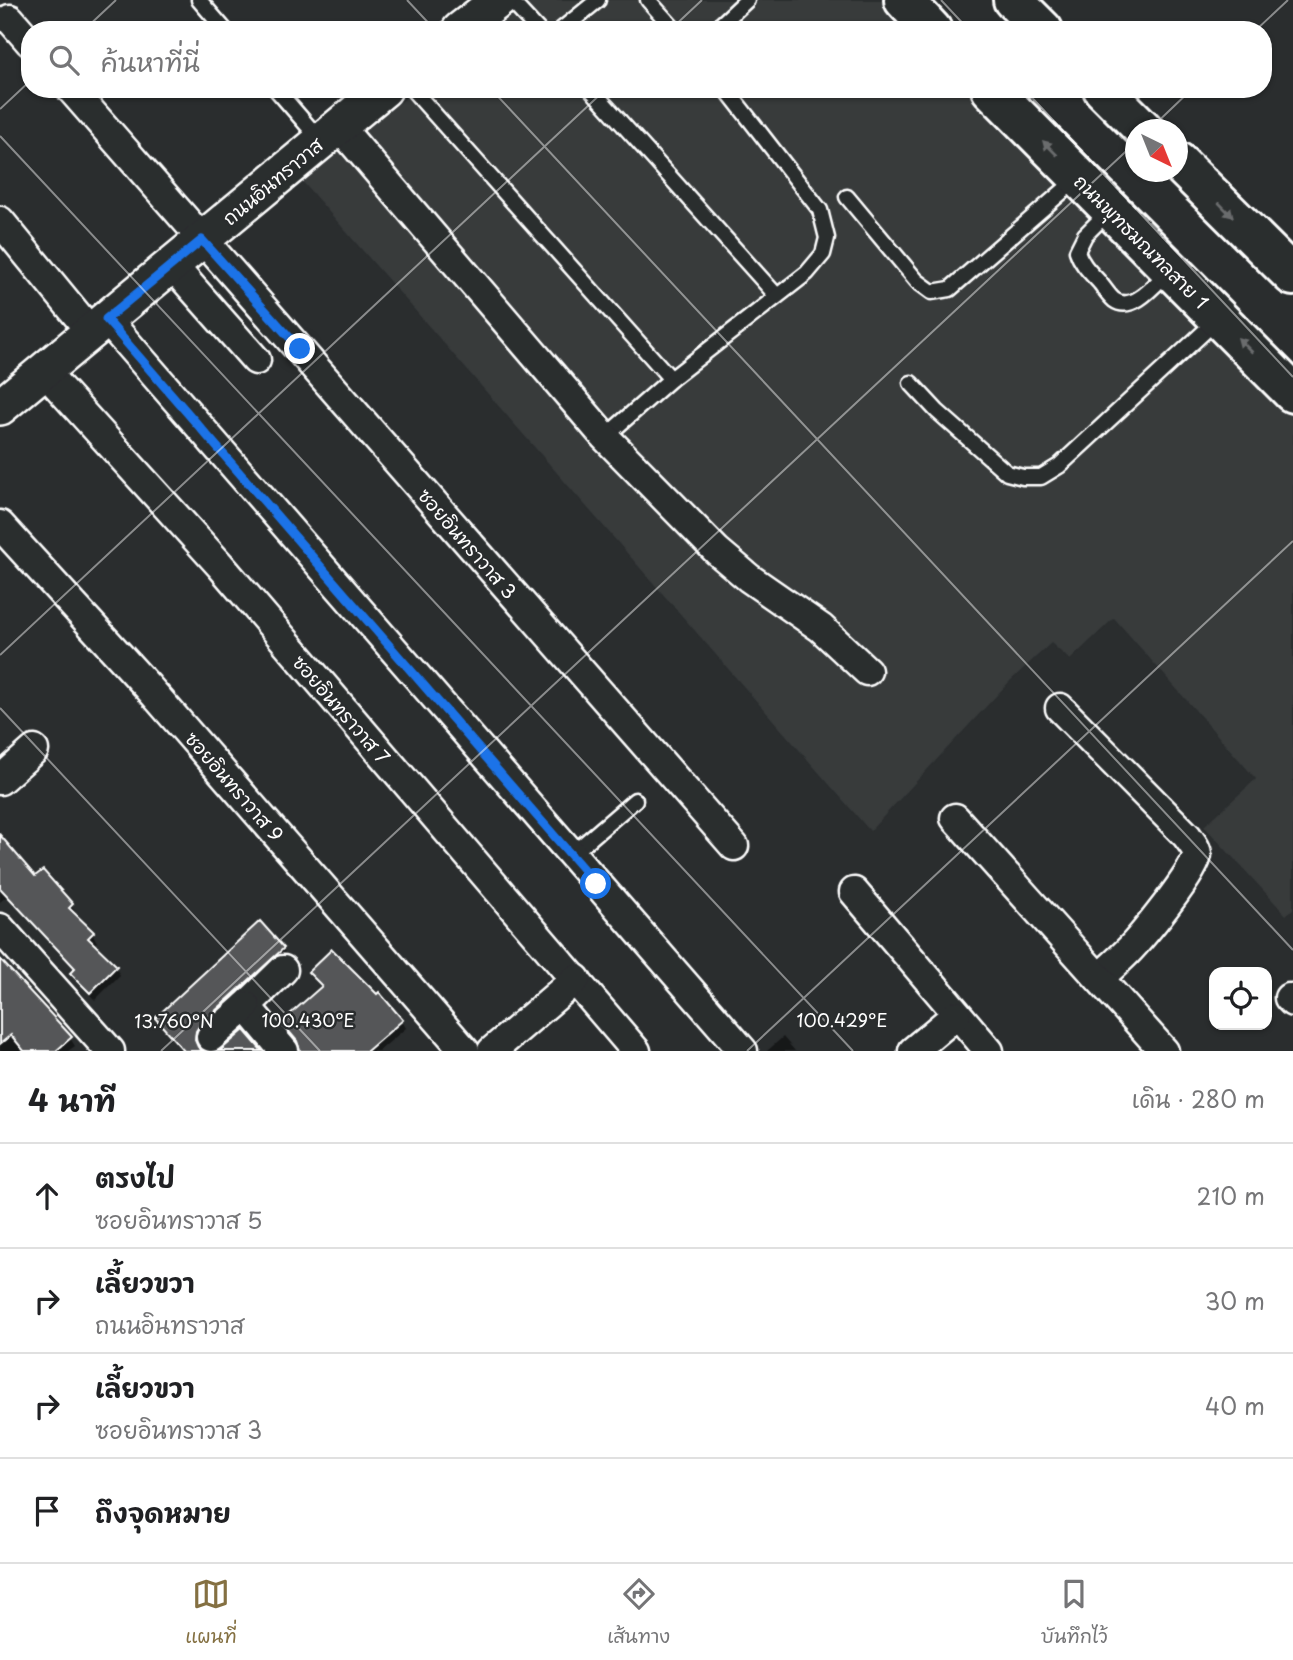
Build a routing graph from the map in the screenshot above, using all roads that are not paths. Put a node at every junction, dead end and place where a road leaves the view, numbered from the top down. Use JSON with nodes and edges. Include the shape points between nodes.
{"nodes":[{"id":1,"x":199,"y":0,"type":"edge"},
{"id":2,"x":499,"y":0,"type":"edge"},
{"id":3,"x":510,"y":0,"type":"edge"},
{"id":4,"x":598,"y":0,"type":"edge"},
{"id":5,"x":648,"y":0,"type":"edge"},
{"id":6,"x":747,"y":0,"type":"edge"},
{"id":7,"x":904,"y":0,"type":"edge"},
{"id":8,"x":1013,"y":0,"type":"edge"},
{"id":9,"x":10,"y":19,"type":"dead end"},
{"id":10,"x":217,"y":21,"type":"edge"},
{"id":11,"x":472,"y":21,"type":"edge"},
{"id":12,"x":530,"y":21,"type":"edge"},
{"id":13,"x":572,"y":21,"type":"edge"},
{"id":14,"x":667,"y":21,"type":"edge"},
{"id":15,"x":725,"y":21,"type":"edge"},
{"id":16,"x":924,"y":21,"type":"edge"},
{"id":17,"x":1034,"y":21,"type":"edge"},
{"id":18,"x":21,"y":32,"type":"edge"},
{"id":19,"x":79,"y":98,"type":"edge"},
{"id":20,"x":287,"y":98,"type":"edge"},
{"id":21,"x":373,"y":98,"type":"edge"},
{"id":22,"x":420,"y":98,"type":"edge"},
{"id":23,"x":599,"y":98,"type":"edge"},
{"id":24,"x":733,"y":98,"type":"edge"},
{"id":25,"x":1000,"y":98,"type":"edge"},
{"id":26,"x":1112,"y":98,"type":"edge"},
{"id":27,"x":1133,"y":119,"type":"edge"},
{"id":28,"x":329,"y":133,"type":"junction"},
{"id":29,"x":1188,"y":172,"type":"edge"},
{"id":30,"x":1079,"y":177,"type":"junction"},
{"id":31,"x":848,"y":197,"type":"dead end"},
{"id":32,"x":1111,"y":209,"type":"junction"},
{"id":33,"x":0,"y":221,"type":"edge"},
{"id":34,"x":202,"y":240,"type":"junction"},
{"id":35,"x":172,"y":265,"type":"junction"},
{"id":36,"x":1170,"y":269,"type":"junction"},
{"id":37,"x":1292,"y":274,"type":"edge"},
{"id":38,"x":777,"y":296,"type":"junction"},
{"id":39,"x":1219,"y":318,"type":"junction"},
{"id":40,"x":99,"y":326,"type":"junction"},
{"id":41,"x":256,"y":360,"type":"dead end"},
{"id":42,"x":44,"y":371,"type":"junction"},
{"id":43,"x":671,"y":379,"type":"junction"},
{"id":44,"x":911,"y":383,"type":"dead end"},
{"id":45,"x":1293,"y":393,"type":"edge"},
{"id":46,"x":0,"y":407,"type":"edge"},
{"id":47,"x":605,"y":437,"type":"junction"},
{"id":48,"x":0,"y":524,"type":"edge"},
{"id":49,"x":867,"y":671,"type":"dead end"},
{"id":50,"x":1060,"y":708,"type":"dead end"},
{"id":51,"x":34,"y":750,"type":"dead end"},
{"id":52,"x":0,"y":780,"type":"edge"},
{"id":53,"x":635,"y":800,"type":"dead end"},
{"id":54,"x":955,"y":818,"type":"dead end"},
{"id":55,"x":734,"y":846,"type":"dead end"},
{"id":56,"x":571,"y":855,"type":"junction"},
{"id":57,"x":854,"y":892,"type":"dead end"},
{"id":58,"x":0,"y":928,"type":"edge"},
{"id":59,"x":283,"y":970,"type":"dead end"},
{"id":60,"x":1099,"y":978,"type":"junction"},
{"id":61,"x":576,"y":979,"type":"junction"},
{"id":62,"x":246,"y":1006,"type":"junction"},
{"id":63,"x":956,"y":1015,"type":"junction"},
{"id":64,"x":211,"y":1037,"type":"dead end"},
{"id":65,"x":110,"y":1051,"type":"edge"},
{"id":66,"x":284,"y":1051,"type":"edge"},
{"id":67,"x":465,"y":1051,"type":"edge"},
{"id":68,"x":492,"y":1051,"type":"edge"},
{"id":69,"x":636,"y":1051,"type":"edge"},
{"id":70,"x":743,"y":1051,"type":"edge"},
{"id":71,"x":913,"y":1051,"type":"edge"},
{"id":72,"x":989,"y":1051,"type":"edge"},
{"id":73,"x":1164,"y":1051,"type":"edge"}],
"edges":[{"from":1,"to":10,"type":"lane"},
{"from":2,"to":11,"type":"street"},
{"from":3,"to":12,"type":"lane"},
{"from":4,"to":13,"type":"lane"},
{"from":5,"to":14,"type":"lane"},
{"from":6,"to":15,"type":"lane"},
{"from":7,"to":16,"type":"main road"},
{"from":8,"to":17,"type":"main road"},
{"from":9,"to":18,"type":"street"},
{"from":19,"to":34,"type":"street","name":"ซอยอินทราวาส 3"},
{"from":20,"to":28,"type":"lane"},
{"from":21,"to":28,"type":"street","name":"ถนนอินทราวาส"},
{"from":22,"to":43,"type":"lane"},
{"from":23,"to":38,"type":"lane"},
{"from":24,"to":38,"type":"lane","via":[[820,210],[828,238],[823,254],[807,273]]},
{"from":30,"to":25,"type":"main road","name":"ถนนพุทธมณฑลสาย 1","one_way":true},
{"from":26,"to":27,"type":"main road"},
{"from":28,"to":34,"type":"street","name":"ถนนอินทราวาส"},
{"from":28,"to":47,"type":"street"},
{"from":29,"to":37,"type":"main road","one_way":true},
{"from":30,"to":31,"type":"lane","via":[[950,289],[932,292],[917,281]]},
{"from":30,"to":32,"type":"main road","name":"ถนนพุทธมณฑลสาย 1"},
{"from":32,"to":36,"type":"main road","name":"ถนนพุทธมณฑลสาย 1"},
{"from":32,"to":36,"type":"lane","via":[[1085,235],[1077,251],[1083,265],[1114,300],[1132,302]]},
{"from":33,"to":40,"type":"street"},
{"from":34,"to":35,"type":"street","name":"ถนนอินทราวาส"},
{"from":34,"to":55,"type":"street","name":"ซอยอินทราวาส 3"},
{"from":35,"to":40,"type":"street","name":"ถนนอินทราวาส"},
{"from":35,"to":41,"type":"street"},
{"from":36,"to":39,"type":"main road","name":"ถนนพุทธมณฑลสาย 1"},
{"from":38,"to":43,"type":"lane"},
{"from":39,"to":44,"type":"lane","via":[[1059,466],[1041,477],[1007,473]]},
{"from":45,"to":39,"type":"main road","name":"ถนนพุทธมณฑลสาย 1","one_way":true},
{"from":40,"to":42,"type":"street","name":"ถนนอินทราวาส"},
{"from":40,"to":56,"type":"street"},
{"from":42,"to":46,"type":"street","name":"ถนนอินทราวาส"},
{"from":42,"to":61,"type":"street","name":"ซอยอินทราวาส 7","via":[[220,565]]},
{"from":43,"to":47,"type":"lane"},
{"from":47,"to":49,"type":"street","via":[[717,551],[821,628]]},
{"from":48,"to":67,"type":"street","name":"ซอยอินทราวาส 9"},
{"from":50,"to":60,"type":"street","via":[[1196,848],[1191,871],[1127,953]]},
{"from":51,"to":52,"type":"street"},
{"from":53,"to":56,"type":"lane"},
{"from":54,"to":60,"type":"street"},
{"from":56,"to":70,"type":"street"},
{"from":57,"to":63,"type":"street"},
{"from":58,"to":65,"type":"street"},
{"from":59,"to":62,"type":"street"},
{"from":60,"to":73,"type":"street"},
{"from":61,"to":68,"type":"street"},
{"from":61,"to":69,"type":"street","name":"ซอยอินทราวาส 7"},
{"from":62,"to":64,"type":"street"},
{"from":62,"to":66,"type":"street"},
{"from":63,"to":71,"type":"street"},
{"from":63,"to":72,"type":"street"}]}
